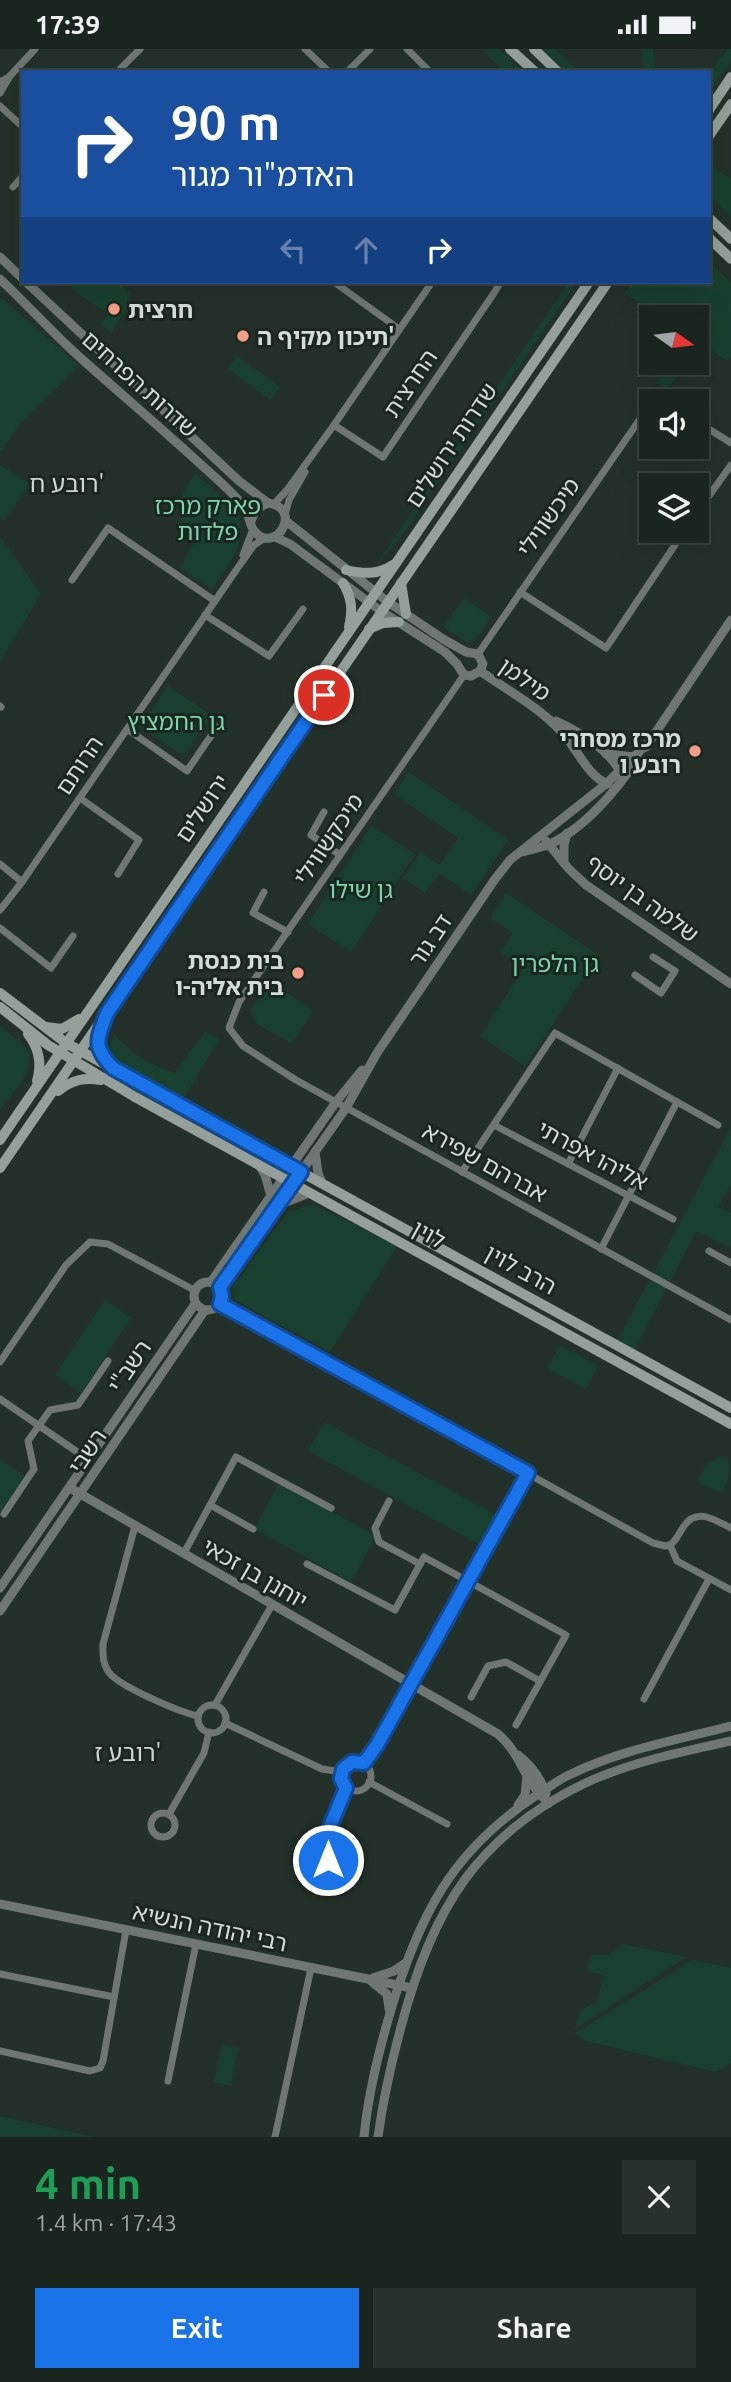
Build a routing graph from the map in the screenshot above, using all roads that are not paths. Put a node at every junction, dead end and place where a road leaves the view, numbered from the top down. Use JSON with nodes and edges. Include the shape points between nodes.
{"nodes":[{"id":1,"x":35,"y":49,"type":"edge"},
{"id":2,"x":139,"y":49,"type":"edge"},
{"id":3,"x":305,"y":49,"type":"edge"},
{"id":4,"x":370,"y":49,"type":"edge"},
{"id":5,"x":407,"y":49,"type":"edge"},
{"id":6,"x":510,"y":49,"type":"edge"},
{"id":7,"x":534,"y":49,"type":"edge"},
{"id":8,"x":121,"y":68,"type":"dead end"},
{"id":9,"x":327,"y":70,"type":"edge"},
{"id":10,"x":349,"y":70,"type":"edge"},
{"id":11,"x":428,"y":70,"type":"edge"},
{"id":12,"x":533,"y":70,"type":"edge"},
{"id":13,"x":556,"y":70,"type":"edge"},
{"id":14,"x":9,"y":77,"type":"junction"},
{"id":15,"x":731,"y":77,"type":"edge"},
{"id":16,"x":0,"y":82,"type":"edge"},
{"id":17,"x":0,"y":93,"type":"edge"},
{"id":18,"x":731,"y":104,"type":"edge"},
{"id":19,"x":0,"y":106,"type":"edge"},
{"id":20,"x":711,"y":107,"type":"edge"},
{"id":21,"x":21,"y":125,"type":"edge"},
{"id":22,"x":711,"y":133,"type":"edge"},
{"id":23,"x":21,"y":178,"type":"edge"},
{"id":24,"x":12,"y":187,"type":"dead end"},
{"id":25,"x":711,"y":220,"type":"edge"},
{"id":26,"x":711,"y":239,"type":"edge"},
{"id":27,"x":731,"y":239,"type":"edge"},
{"id":28,"x":0,"y":257,"type":"edge"},
{"id":29,"x":731,"y":259,"type":"edge"},
{"id":30,"x":21,"y":277,"type":"edge"},
{"id":31,"x":0,"y":279,"type":"edge"},
{"id":32,"x":28,"y":284,"type":"edge"},
{"id":33,"x":337,"y":284,"type":"edge"},
{"id":34,"x":431,"y":284,"type":"edge"},
{"id":35,"x":499,"y":284,"type":"edge"},
{"id":36,"x":588,"y":284,"type":"edge"},
{"id":37,"x":607,"y":284,"type":"edge"},
{"id":38,"x":399,"y":330,"type":"junction"},
{"id":39,"x":639,"y":420,"type":"edge"},
{"id":40,"x":334,"y":425,"type":"junction"},
{"id":41,"x":709,"y":429,"type":"edge"},
{"id":42,"x":731,"y":443,"type":"edge"},
{"id":43,"x":319,"y":445,"type":"junction"},
{"id":44,"x":731,"y":465,"type":"edge"},
{"id":45,"x":709,"y":496,"type":"edge"},
{"id":46,"x":271,"y":504,"type":"junction"},
{"id":47,"x":285,"y":518,"type":"junction"},
{"id":48,"x":252,"y":525,"type":"junction"},
{"id":49,"x":270,"y":537,"type":"junction"},
{"id":50,"x":676,"y":543,"type":"edge"},
{"id":51,"x":396,"y":564,"type":"junction"},
{"id":52,"x":239,"y":566,"type":"junction"},
{"id":53,"x":346,"y":570,"type":"junction"},
{"id":54,"x":72,"y":580,"type":"dead end"},
{"id":55,"x":343,"y":583,"type":"junction"},
{"id":56,"x":401,"y":583,"type":"junction"},
{"id":57,"x":520,"y":592,"type":"junction"},
{"id":58,"x":372,"y":597,"type":"junction"},
{"id":59,"x":215,"y":601,"type":"junction"},
{"id":60,"x":384,"y":606,"type":"junction"},
{"id":61,"x":303,"y":608,"type":"dead end"},
{"id":62,"x":205,"y":615,"type":"junction"},
{"id":63,"x":402,"y":618,"type":"junction"},
{"id":64,"x":731,"y":620,"type":"edge"},
{"id":65,"x":369,"y":629,"type":"junction"},
{"id":66,"x":348,"y":632,"type":"junction"},
{"id":67,"x":466,"y":652,"type":"junction"},
{"id":68,"x":478,"y":654,"type":"junction"},
{"id":69,"x":457,"y":664,"type":"junction"},
{"id":70,"x":480,"y":671,"type":"junction"},
{"id":71,"x":464,"y":675,"type":"junction"},
{"id":72,"x":548,"y":718,"type":"junction"},
{"id":73,"x":217,"y":727,"type":"dead end"},
{"id":74,"x":127,"y":729,"type":"junction"},
{"id":75,"x":649,"y":742,"type":"junction"},
{"id":76,"x":606,"y":754,"type":"junction"},
{"id":77,"x":635,"y":757,"type":"junction"},
{"id":78,"x":620,"y":769,"type":"junction"},
{"id":79,"x":591,"y":772,"type":"junction"},
{"id":80,"x":606,"y":784,"type":"junction"},
{"id":81,"x":621,"y":784,"type":"junction"},
{"id":82,"x":591,"y":795,"type":"junction"},
{"id":83,"x":80,"y":798,"type":"junction"},
{"id":84,"x":324,"y":812,"type":"dead end"},
{"id":85,"x":567,"y":833,"type":"junction"},
{"id":86,"x":541,"y":834,"type":"junction"},
{"id":87,"x":549,"y":844,"type":"junction"},
{"id":88,"x":519,"y":853,"type":"junction"},
{"id":89,"x":340,"y":855,"type":"junction"},
{"id":90,"x":564,"y":863,"type":"junction"},
{"id":91,"x":0,"y":865,"type":"edge"},
{"id":92,"x":118,"y":874,"type":"dead end"},
{"id":93,"x":22,"y":882,"type":"junction"},
{"id":94,"x":264,"y":892,"type":"dead end"},
{"id":95,"x":0,"y":910,"type":"edge"},
{"id":96,"x":0,"y":928,"type":"edge"},
{"id":97,"x":288,"y":932,"type":"junction"},
{"id":98,"x":73,"y":936,"type":"dead end"},
{"id":99,"x":653,"y":957,"type":"dead end"},
{"id":100,"x":635,"y":975,"type":"dead end"},
{"id":101,"x":731,"y":984,"type":"edge"},
{"id":102,"x":0,"y":993,"type":"edge"},
{"id":103,"x":0,"y":1007,"type":"edge"},
{"id":104,"x":91,"y":1008,"type":"junction"},
{"id":105,"x":107,"y":1013,"type":"junction"},
{"id":106,"x":41,"y":1025,"type":"junction"},
{"id":107,"x":23,"y":1026,"type":"junction"},
{"id":108,"x":229,"y":1028,"type":"joint"},
{"id":109,"x":63,"y":1048,"type":"junction"},
{"id":110,"x":81,"y":1051,"type":"junction"},
{"id":111,"x":377,"y":1053,"type":"junction"},
{"id":112,"x":74,"y":1061,"type":"junction"},
{"id":113,"x":113,"y":1068,"type":"junction"},
{"id":114,"x":618,"y":1068,"type":"junction"},
{"id":115,"x":107,"y":1081,"type":"junction"},
{"id":116,"x":32,"y":1093,"type":"junction"},
{"id":117,"x":49,"y":1098,"type":"junction"},
{"id":118,"x":336,"y":1102,"type":"junction"},
{"id":119,"x":677,"y":1102,"type":"junction"},
{"id":120,"x":346,"y":1108,"type":"junction"},
{"id":121,"x":494,"y":1125,"type":"junction"},
{"id":122,"x":718,"y":1125,"type":"dead end"},
{"id":123,"x":0,"y":1140,"type":"edge"},
{"id":124,"x":315,"y":1152,"type":"junction"},
{"id":125,"x":258,"y":1163,"type":"junction"},
{"id":126,"x":568,"y":1164,"type":"junction"},
{"id":127,"x":0,"y":1168,"type":"edge"},
{"id":128,"x":296,"y":1169,"type":"junction"},
{"id":129,"x":463,"y":1172,"type":"junction"},
{"id":130,"x":289,"y":1181,"type":"junction"},
{"id":131,"x":322,"y":1183,"type":"junction"},
{"id":132,"x":309,"y":1193,"type":"junction"},
{"id":133,"x":271,"y":1196,"type":"junction"},
{"id":134,"x":629,"y":1196,"type":"junction"},
{"id":135,"x":277,"y":1206,"type":"junction"},
{"id":136,"x":673,"y":1219,"type":"dead end"},
{"id":137,"x":601,"y":1249,"type":"junction"},
{"id":138,"x":709,"y":1251,"type":"dead end"},
{"id":139,"x":731,"y":1263,"type":"edge"},
{"id":140,"x":211,"y":1282,"type":"junction"},
{"id":141,"x":220,"y":1287,"type":"junction"},
{"id":142,"x":194,"y":1290,"type":"junction"},
{"id":143,"x":195,"y":1304,"type":"junction"},
{"id":144,"x":220,"y":1304,"type":"junction"},
{"id":145,"x":205,"y":1310,"type":"junction"},
{"id":146,"x":731,"y":1320,"type":"edge"},
{"id":147,"x":108,"y":1361,"type":"dead end"},
{"id":148,"x":0,"y":1362,"type":"edge"},
{"id":149,"x":0,"y":1399,"type":"edge"},
{"id":150,"x":731,"y":1408,"type":"edge"},
{"id":151,"x":731,"y":1424,"type":"edge"},
{"id":152,"x":39,"y":1426,"type":"junction"},
{"id":153,"x":89,"y":1459,"type":"junction"},
{"id":154,"x":528,"y":1473,"type":"junction"},
{"id":155,"x":70,"y":1488,"type":"junction"},
{"id":156,"x":81,"y":1495,"type":"junction"},
{"id":157,"x":388,"y":1501,"type":"dead end"},
{"id":158,"x":210,"y":1505,"type":"junction"},
{"id":159,"x":331,"y":1509,"type":"dead end"},
{"id":160,"x":4,"y":1514,"type":"dead end"},
{"id":161,"x":135,"y":1525,"type":"junction"},
{"id":162,"x":731,"y":1528,"type":"edge"},
{"id":163,"x":253,"y":1529,"type":"dead end"},
{"id":164,"x":670,"y":1545,"type":"junction"},
{"id":165,"x":184,"y":1553,"type":"junction"},
{"id":166,"x":307,"y":1564,"type":"dead end"},
{"id":167,"x":420,"y":1564,"type":"junction"},
{"id":168,"x":709,"y":1579,"type":"junction"},
{"id":169,"x":468,"y":1581,"type":"junction"},
{"id":170,"x":0,"y":1588,"type":"edge"},
{"id":171,"x":731,"y":1590,"type":"edge"},
{"id":172,"x":272,"y":1605,"type":"junction"},
{"id":173,"x":0,"y":1611,"type":"edge"},
{"id":174,"x":540,"y":1681,"type":"junction"},
{"id":175,"x":411,"y":1684,"type":"junction"},
{"id":176,"x":471,"y":1696,"type":"dead end"},
{"id":177,"x":644,"y":1699,"type":"dead end"},
{"id":178,"x":215,"y":1705,"type":"junction"},
{"id":179,"x":198,"y":1716,"type":"junction"},
{"id":180,"x":225,"y":1723,"type":"junction"},
{"id":181,"x":516,"y":1725,"type":"dead end"},
{"id":182,"x":731,"y":1726,"type":"edge"},
{"id":183,"x":209,"y":1733,"type":"junction"},
{"id":184,"x":731,"y":1741,"type":"edge"},
{"id":185,"x":364,"y":1763,"type":"junction"},
{"id":186,"x":341,"y":1772,"type":"junction"},
{"id":187,"x":531,"y":1773,"type":"junction"},
{"id":188,"x":566,"y":1776,"type":"junction"},
{"id":189,"x":369,"y":1782,"type":"junction"},
{"id":190,"x":346,"y":1788,"type":"junction"},
{"id":191,"x":542,"y":1792,"type":"junction"},
{"id":192,"x":549,"y":1803,"type":"junction"},
{"id":193,"x":516,"y":1809,"type":"junction"},
{"id":194,"x":169,"y":1814,"type":"dead end"},
{"id":195,"x":447,"y":1823,"type":"dead end"},
{"id":196,"x":321,"y":1848,"type":"junction"},
{"id":197,"x":0,"y":1904,"type":"edge"},
{"id":198,"x":126,"y":1930,"type":"junction"},
{"id":199,"x":196,"y":1944,"type":"junction"},
{"id":200,"x":405,"y":1963,"type":"junction"},
{"id":201,"x":311,"y":1968,"type":"junction"},
{"id":202,"x":0,"y":1974,"type":"edge"},
{"id":203,"x":364,"y":1979,"type":"junction"},
{"id":204,"x":398,"y":1985,"type":"junction"},
{"id":205,"x":412,"y":1988,"type":"junction"},
{"id":206,"x":114,"y":1997,"type":"junction"},
{"id":207,"x":388,"y":2019,"type":"junction"},
{"id":208,"x":0,"y":2051,"type":"edge"},
{"id":209,"x":168,"y":2081,"type":"dead end"},
{"id":210,"x":275,"y":2137,"type":"edge"},
{"id":211,"x":364,"y":2137,"type":"edge"},
{"id":212,"x":379,"y":2137,"type":"edge"}],
"edges":[{"from":1,"to":14,"type":"street"},
{"from":2,"to":8,"type":"street"},
{"from":3,"to":9,"type":"street"},
{"from":4,"to":10,"type":"street"},
{"from":5,"to":11,"type":"street"},
{"from":6,"to":12,"type":"main road"},
{"from":7,"to":13,"type":"main road"},
{"from":14,"to":16,"type":"street"},
{"from":14,"to":17,"type":"street"},
{"from":15,"to":20,"type":"main road"},
{"from":18,"to":22,"type":"main road"},
{"from":19,"to":21,"type":"street"},
{"from":23,"to":24,"type":"street"},
{"from":25,"to":27,"type":"main road"},
{"from":26,"to":29,"type":"main road"},
{"from":28,"to":30,"type":"street","name":"שדרות הפרחים"},
{"from":31,"to":48,"type":"street","name":"שדרות הפרחים","via":[[210,473],[241,504]]},
{"from":32,"to":46,"type":"street","name":"שדרות הפרחים","via":[[239,481]]},
{"from":33,"to":38,"type":"street"},
{"from":34,"to":38,"type":"street"},
{"from":35,"to":40,"type":"street","name":"החרצית","via":[[383,457]]},
{"from":36,"to":51,"type":"main road","name":"שדרות ירושלים"},
{"from":37,"to":56,"type":"main road"},
{"from":38,"to":40,"type":"street"},
{"from":39,"to":57,"type":"street","name":"מיכשווילי"},
{"from":40,"to":43,"type":"street"},
{"from":41,"to":42,"type":"street"},
{"from":43,"to":46,"type":"street","via":[[287,490]]},
{"from":43,"to":47,"type":"street","via":[[289,500]]},
{"from":44,"to":45,"type":"street"},
{"from":46,"to":47,"type":"street","via":[[279,507]]},
{"from":46,"to":48,"type":"street","via":[[256,509]]},
{"from":47,"to":49,"type":"street","via":[[282,531]]},
{"from":47,"to":53,"type":"street"},
{"from":48,"to":49,"type":"street","via":[[258,535]]},
{"from":48,"to":52,"type":"street","name":"הרותם"},
{"from":49,"to":52,"type":"street","name":"הרותם","via":[[254,545]]},
{"from":49,"to":55,"type":"street","via":[[290,544]]},
{"from":50,"to":57,"type":"street","via":[[606,648]]},
{"from":51,"to":53,"type":"main road","via":[[381,572]]},
{"from":51,"to":58,"type":"main road","name":"שדרות ירושלים"},
{"from":52,"to":59,"type":"street","name":"הרותם"},
{"from":53,"to":58,"type":"street"},
{"from":54,"to":59,"type":"street","via":[[108,528]]},
{"from":55,"to":58,"type":"street"},
{"from":55,"to":66,"type":"main road","via":[[352,607]]},
{"from":56,"to":60,"type":"main road"},
{"from":56,"to":63,"type":"main road"},
{"from":57,"to":68,"type":"street","name":"מיכשווילי"},
{"from":58,"to":60,"type":"street"},
{"from":58,"to":66,"type":"main road","name":"שדרות ירושלים"},
{"from":59,"to":62,"type":"street","name":"הרותם"},
{"from":60,"to":63,"type":"street"},
{"from":60,"to":65,"type":"main road"},
{"from":61,"to":62,"type":"street","via":[[269,656]]},
{"from":62,"to":74,"type":"street","name":"הרותם"},
{"from":63,"to":65,"type":"main road"},
{"from":63,"to":67,"type":"street"},
{"from":63,"to":69,"type":"street"},
{"from":64,"to":75,"type":"street","name":"דב גור"},
{"from":65,"to":105,"type":"main road"},
{"from":66,"to":104,"type":"main road","name":"ירושלים"},
{"from":67,"to":68,"type":"street"},
{"from":67,"to":69,"type":"street"},
{"from":68,"to":70,"type":"street","via":[[483,664]]},
{"from":69,"to":71,"type":"street"},
{"from":70,"to":71,"type":"street","via":[[471,677]]},
{"from":70,"to":72,"type":"street","name":"מילמן"},
{"from":71,"to":89,"type":"street","name":"מיכקשווילי"},
{"from":72,"to":76,"type":"street","via":[[581,734]]},
{"from":72,"to":79,"type":"street"},
{"from":73,"to":74,"type":"street","via":[[187,771]]},
{"from":74,"to":83,"type":"street","name":"הרותם"},
{"from":75,"to":77,"type":"street","name":"דב גור"},
{"from":75,"to":81,"type":"street","name":"דב גור"},
{"from":76,"to":77,"type":"street"},
{"from":76,"to":78,"type":"street"},
{"from":77,"to":78,"type":"street","name":"דב גור"},
{"from":78,"to":80,"type":"street","name":"דב גור"},
{"from":78,"to":81,"type":"street"},
{"from":79,"to":80,"type":"street"},
{"from":79,"to":82,"type":"street"},
{"from":80,"to":81,"type":"street"},
{"from":80,"to":82,"type":"street","name":"דב גור"},
{"from":81,"to":85,"type":"street","name":"דב גור"},
{"from":82,"to":86,"type":"street","name":"דב גור"},
{"from":83,"to":92,"type":"street","via":[[139,840]]},
{"from":83,"to":93,"type":"street","name":"הרותם"},
{"from":84,"to":89,"type":"street","via":[[311,835]]},
{"from":85,"to":87,"type":"street","name":"דב גור"},
{"from":85,"to":90,"type":"street"},
{"from":86,"to":87,"type":"street","name":"שלמה בן יוסף"},
{"from":86,"to":88,"type":"street","name":"דב גור"},
{"from":87,"to":88,"type":"street","name":"דב גור"},
{"from":87,"to":90,"type":"street","name":"שלמה בן יוסף"},
{"from":88,"to":111,"type":"street","name":"דב גור","via":[[495,879]]},
{"from":89,"to":97,"type":"street","name":"מיכקשווילי"},
{"from":90,"to":101,"type":"street","name":"שלמה בן יוסף","via":[[586,885]]},
{"from":91,"to":93,"type":"street"},
{"from":93,"to":95,"type":"street","name":"הרותם"},
{"from":94,"to":97,"type":"street","via":[[253,913]]},
{"from":96,"to":98,"type":"street","via":[[51,968]]},
{"from":97,"to":108,"type":"street","name":"מיכקשווילי","via":[[239,1002]]},
{"from":99,"to":100,"type":"street","via":[[675,971],[661,993]]},
{"from":102,"to":106,"type":"main road"},
{"from":103,"to":107,"type":"main road"},
{"from":104,"to":106,"type":"main road","via":[[69,1027],[55,1030]]},
{"from":104,"to":109,"type":"main road"},
{"from":105,"to":110,"type":"main road"},
{"from":105,"to":113,"type":"main road","via":[[98,1050]]},
{"from":106,"to":109,"type":"main road"},
{"from":107,"to":109,"type":"main road"},
{"from":107,"to":116,"type":"main road","via":[[39,1057],[39,1076]]},
{"from":108,"to":118,"type":"street","name":"אברהם שפירא","via":[[243,1046]]},
{"from":109,"to":110,"type":"main road","name":"הרב לוין"},
{"from":109,"to":112,"type":"main road","name":"לוין"},
{"from":109,"to":116,"type":"main road"},
{"from":110,"to":112,"type":"main road"},
{"from":110,"to":113,"type":"main road","name":"הרב לוין"},
{"from":111,"to":118,"type":"street","name":"דב גור"},
{"from":111,"to":120,"type":"street","name":"דב גור"},
{"from":112,"to":115,"type":"main road","name":"לוין"},
{"from":112,"to":117,"type":"main road"},
{"from":113,"to":128,"type":"main road","name":"הרב לוין"},
{"from":114,"to":119,"type":"street"},
{"from":114,"to":121,"type":"street","via":[[555,1033]]},
{"from":114,"to":126,"type":"street"},
{"from":115,"to":117,"type":"main road","via":[[75,1080]]},
{"from":115,"to":125,"type":"main road","name":"לוין"},
{"from":116,"to":123,"type":"main road"},
{"from":117,"to":127,"type":"main road"},
{"from":118,"to":120,"type":"street","name":"אברהם שפירא"},
{"from":118,"to":128,"type":"street","name":"דב גור"},
{"from":119,"to":122,"type":"street"},
{"from":119,"to":134,"type":"street"},
{"from":120,"to":124,"type":"street","name":"דב גור"},
{"from":120,"to":129,"type":"street","name":"אברהם שפירא"},
{"from":121,"to":126,"type":"street","name":"אליהו אפרתי"},
{"from":121,"to":129,"type":"street"},
{"from":124,"to":128,"type":"street","name":"דב גור"},
{"from":124,"to":131,"type":"street"},
{"from":125,"to":130,"type":"main road","name":"לוין"},
{"from":125,"to":133,"type":"street"},
{"from":126,"to":134,"type":"street","name":"אליהו אפרתי"},
{"from":128,"to":130,"type":"street"},
{"from":128,"to":131,"type":"main road","name":"הרב לוין"},
{"from":129,"to":137,"type":"street","name":"אברהם שפירא"},
{"from":130,"to":132,"type":"main road","name":"לוין"},
{"from":130,"to":133,"type":"street"},
{"from":130,"to":135,"type":"street"},
{"from":131,"to":150,"type":"main road","name":"הרב לוין"},
{"from":132,"to":135,"type":"street"},
{"from":132,"to":151,"type":"main road","name":"לוין"},
{"from":133,"to":140,"type":"street"},
{"from":134,"to":136,"type":"street","name":"אליהו אפרתי"},
{"from":134,"to":137,"type":"street"},
{"from":135,"to":141,"type":"street"},
{"from":137,"to":146,"type":"street","name":"אברהם שפירא"},
{"from":138,"to":139,"type":"street"},
{"from":140,"to":141,"type":"street"},
{"from":140,"to":142,"type":"street"},
{"from":141,"to":144,"type":"street"},
{"from":142,"to":143,"type":"street"},
{"from":142,"to":148,"type":"street","via":[[108,1244],[90,1242],[65,1265]]},
{"from":143,"to":145,"type":"street"},
{"from":143,"to":153,"type":"street","name":"רשב\"י"},
{"from":144,"to":145,"type":"street"},
{"from":144,"to":154,"type":"street"},
{"from":145,"to":156,"type":"street","name":"רשבי"},
{"from":147,"to":152,"type":"street","via":[[78,1405],[50,1410]]},
{"from":149,"to":152,"type":"street"},
{"from":152,"to":153,"type":"street"},
{"from":152,"to":160,"type":"street","via":[[28,1441],[34,1469]]},
{"from":153,"to":155,"type":"street","name":"רשב\"י"},
{"from":154,"to":164,"type":"street","via":[[653,1543]]},
{"from":154,"to":169,"type":"street"},
{"from":155,"to":156,"type":"street","name":"יוחנן בן זכאי"},
{"from":155,"to":170,"type":"street","name":"רשב\"י"},
{"from":156,"to":161,"type":"street","name":"יוחנן בן זכאי"},
{"from":156,"to":173,"type":"street","name":"רשבי"},
{"from":157,"to":167,"type":"street","via":[[375,1528],[379,1542]]},
{"from":158,"to":159,"type":"street","via":[[236,1457]]},
{"from":158,"to":163,"type":"street"},
{"from":158,"to":165,"type":"street"},
{"from":161,"to":165,"type":"street","name":"יוחנן בן זכאי"},
{"from":161,"to":179,"type":"street","via":[[102,1658],[110,1674],[177,1710]]},
{"from":162,"to":164,"type":"street","via":[[697,1516]]},
{"from":164,"to":168,"type":"street","via":[[677,1561]]},
{"from":165,"to":172,"type":"street","name":"יוחנן בן זכאי"},
{"from":166,"to":167,"type":"street","via":[[395,1610]]},
{"from":167,"to":169,"type":"street","via":[[424,1557]]},
{"from":168,"to":171,"type":"street"},
{"from":168,"to":177,"type":"street"},
{"from":169,"to":174,"type":"street","via":[[566,1635]]},
{"from":169,"to":175,"type":"street"},
{"from":172,"to":175,"type":"street","name":"יוחנן בן זכאי"},
{"from":172,"to":178,"type":"street"},
{"from":174,"to":176,"type":"street","via":[[506,1662],[488,1666]]},
{"from":174,"to":181,"type":"street"},
{"from":175,"to":185,"type":"street"},
{"from":175,"to":187,"type":"street","name":"יוחנן בן זכאי","via":[[498,1734]]},
{"from":178,"to":179,"type":"street","via":[[202,1708]]},
{"from":178,"to":180,"type":"street","via":[[224,1712]]},
{"from":179,"to":183,"type":"street"},
{"from":180,"to":183,"type":"street","via":[[219,1731]]},
{"from":180,"to":186,"type":"street","via":[[322,1769]]},
{"from":182,"to":188,"type":"street","via":[[599,1761]]},
{"from":183,"to":194,"type":"street","via":[[204,1753]]},
{"from":184,"to":192,"type":"street","via":[[625,1768]]},
{"from":185,"to":186,"type":"street","via":[[349,1763]]},
{"from":185,"to":189,"type":"street"},
{"from":186,"to":190,"type":"street"},
{"from":187,"to":188,"type":"street"},
{"from":187,"to":191,"type":"street"},
{"from":187,"to":193,"type":"street"},
{"from":188,"to":191,"type":"street"},
{"from":189,"to":190,"type":"street","via":[[357,1791]]},
{"from":189,"to":195,"type":"street"},
{"from":190,"to":196,"type":"street"},
{"from":191,"to":192,"type":"street"},
{"from":191,"to":193,"type":"street"},
{"from":192,"to":205,"type":"street","via":[[486,1852],[454,1893],[432,1933]]},
{"from":193,"to":200,"type":"street","via":[[456,1867]]},
{"from":196,"to":196,"type":"street","via":[[306,1849],[300,1857],[306,1875],[320,1875],[327,1869]]},
{"from":197,"to":198,"type":"street","name":"רבי יהודה הנשיא"},
{"from":198,"to":199,"type":"street","name":"רבי יהודה הנשיא"},
{"from":198,"to":206,"type":"street"},
{"from":199,"to":201,"type":"street","name":"רבי יהודה הנשיא"},
{"from":199,"to":209,"type":"street"},
{"from":200,"to":203,"type":"street","via":[[387,1974]]},
{"from":200,"to":204,"type":"street"},
{"from":201,"to":203,"type":"street","name":"רבי יהודה הנשיא"},
{"from":201,"to":210,"type":"street"},
{"from":202,"to":206,"type":"street"},
{"from":203,"to":204,"type":"street","name":"רבי יהודה הנשיא"},
{"from":203,"to":207,"type":"street","via":[[387,1994]]},
{"from":204,"to":205,"type":"street","name":"רבי יהודה הנשיא"},
{"from":204,"to":207,"type":"street"},
{"from":205,"to":212,"type":"street"},
{"from":206,"to":208,"type":"street","via":[[100,2067],[89,2071]]},
{"from":207,"to":211,"type":"street"}]}
